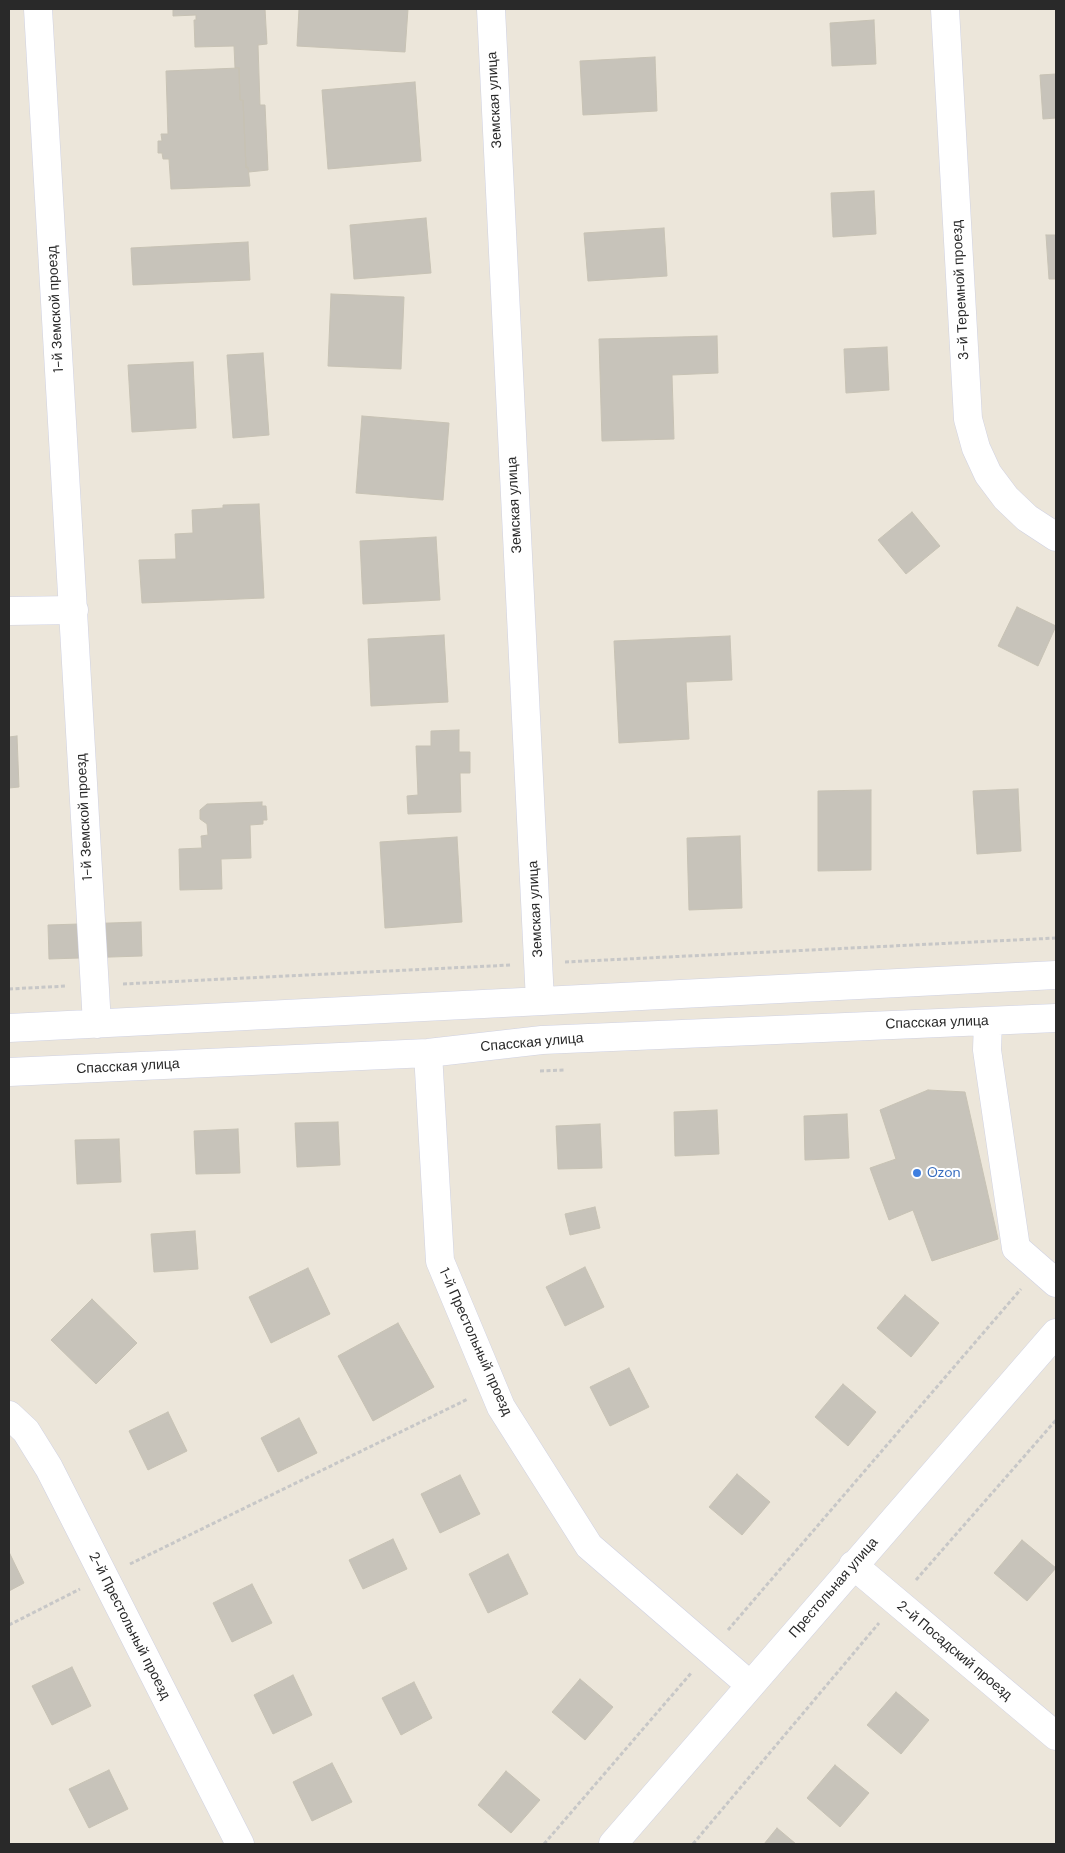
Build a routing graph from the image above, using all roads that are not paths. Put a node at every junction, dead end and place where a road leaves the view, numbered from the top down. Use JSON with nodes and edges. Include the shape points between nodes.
{"nodes":[{"id":1,"x":38,"y":9,"type":"edge"},
{"id":2,"x":491,"y":9,"type":"edge"},
{"id":3,"x":946,"y":9,"type":"edge"},
{"id":4,"x":1056,"y":537,"type":"edge"},
{"id":5,"x":74,"y":610,"type":"junction"},
{"id":6,"x":9,"y":612,"type":"edge"},
{"id":7,"x":1056,"y":975,"type":"edge"},
{"id":8,"x":540,"y":1000,"type":"junction"},
{"id":9,"x":1056,"y":1018,"type":"edge"},
{"id":10,"x":988,"y":1021,"type":"junction"},
{"id":11,"x":97,"y":1024,"type":"junction"},
{"id":12,"x":9,"y":1028,"type":"edge"},
{"id":13,"x":428,"y":1053,"type":"junction"},
{"id":14,"x":9,"y":1072,"type":"edge"},
{"id":15,"x":1048,"y":1275,"type":"edge"},
{"id":16,"x":1056,"y":1333,"type":"edge"},
{"id":17,"x":9,"y":1415,"type":"edge"},
{"id":18,"x":853,"y":1565,"type":"junction"},
{"id":19,"x":750,"y":1685,"type":"junction"},
{"id":20,"x":1056,"y":1736,"type":"edge"},
{"id":21,"x":240,"y":1844,"type":"edge"},
{"id":22,"x":613,"y":1844,"type":"edge"}],
"edges":[{"from":1,"to":5,"type":"street","name":"1-й Земской проезд"},
{"from":2,"to":8,"type":"street","name":"Земская улица"},
{"from":3,"to":4,"type":"street","name":"3-й Теремной проезд","via":[[968,419],[984,465],[1006,498],[1027,518]]},
{"from":5,"to":6,"type":"street"},
{"from":5,"to":11,"type":"street","name":"1-й Земской проезд"},
{"from":7,"to":8,"type":"street"},
{"from":8,"to":11,"type":"street"},
{"from":9,"to":10,"type":"street","name":"Спасская улица"},
{"from":10,"to":13,"type":"street","name":"Спасская улица","via":[[542,1040]]},
{"from":10,"to":15,"type":"street","via":[[988,1050],[1016,1248]]},
{"from":11,"to":12,"type":"street"},
{"from":13,"to":14,"type":"street","name":"Спасская улица"},
{"from":13,"to":19,"type":"street","name":"1-й Престольный проезд","via":[[440,1261],[501,1408],[589,1546]]},
{"from":16,"to":18,"type":"street","name":"Престольная улица"},
{"from":17,"to":21,"type":"street","name":"2-й Престольный проезд","via":[[26,1431],[49,1468]]},
{"from":18,"to":19,"type":"street","name":"Престольная улица"},
{"from":18,"to":20,"type":"street","name":"2-й Посадский проезд"},
{"from":19,"to":22,"type":"street","name":"Престольная улица"}]}
